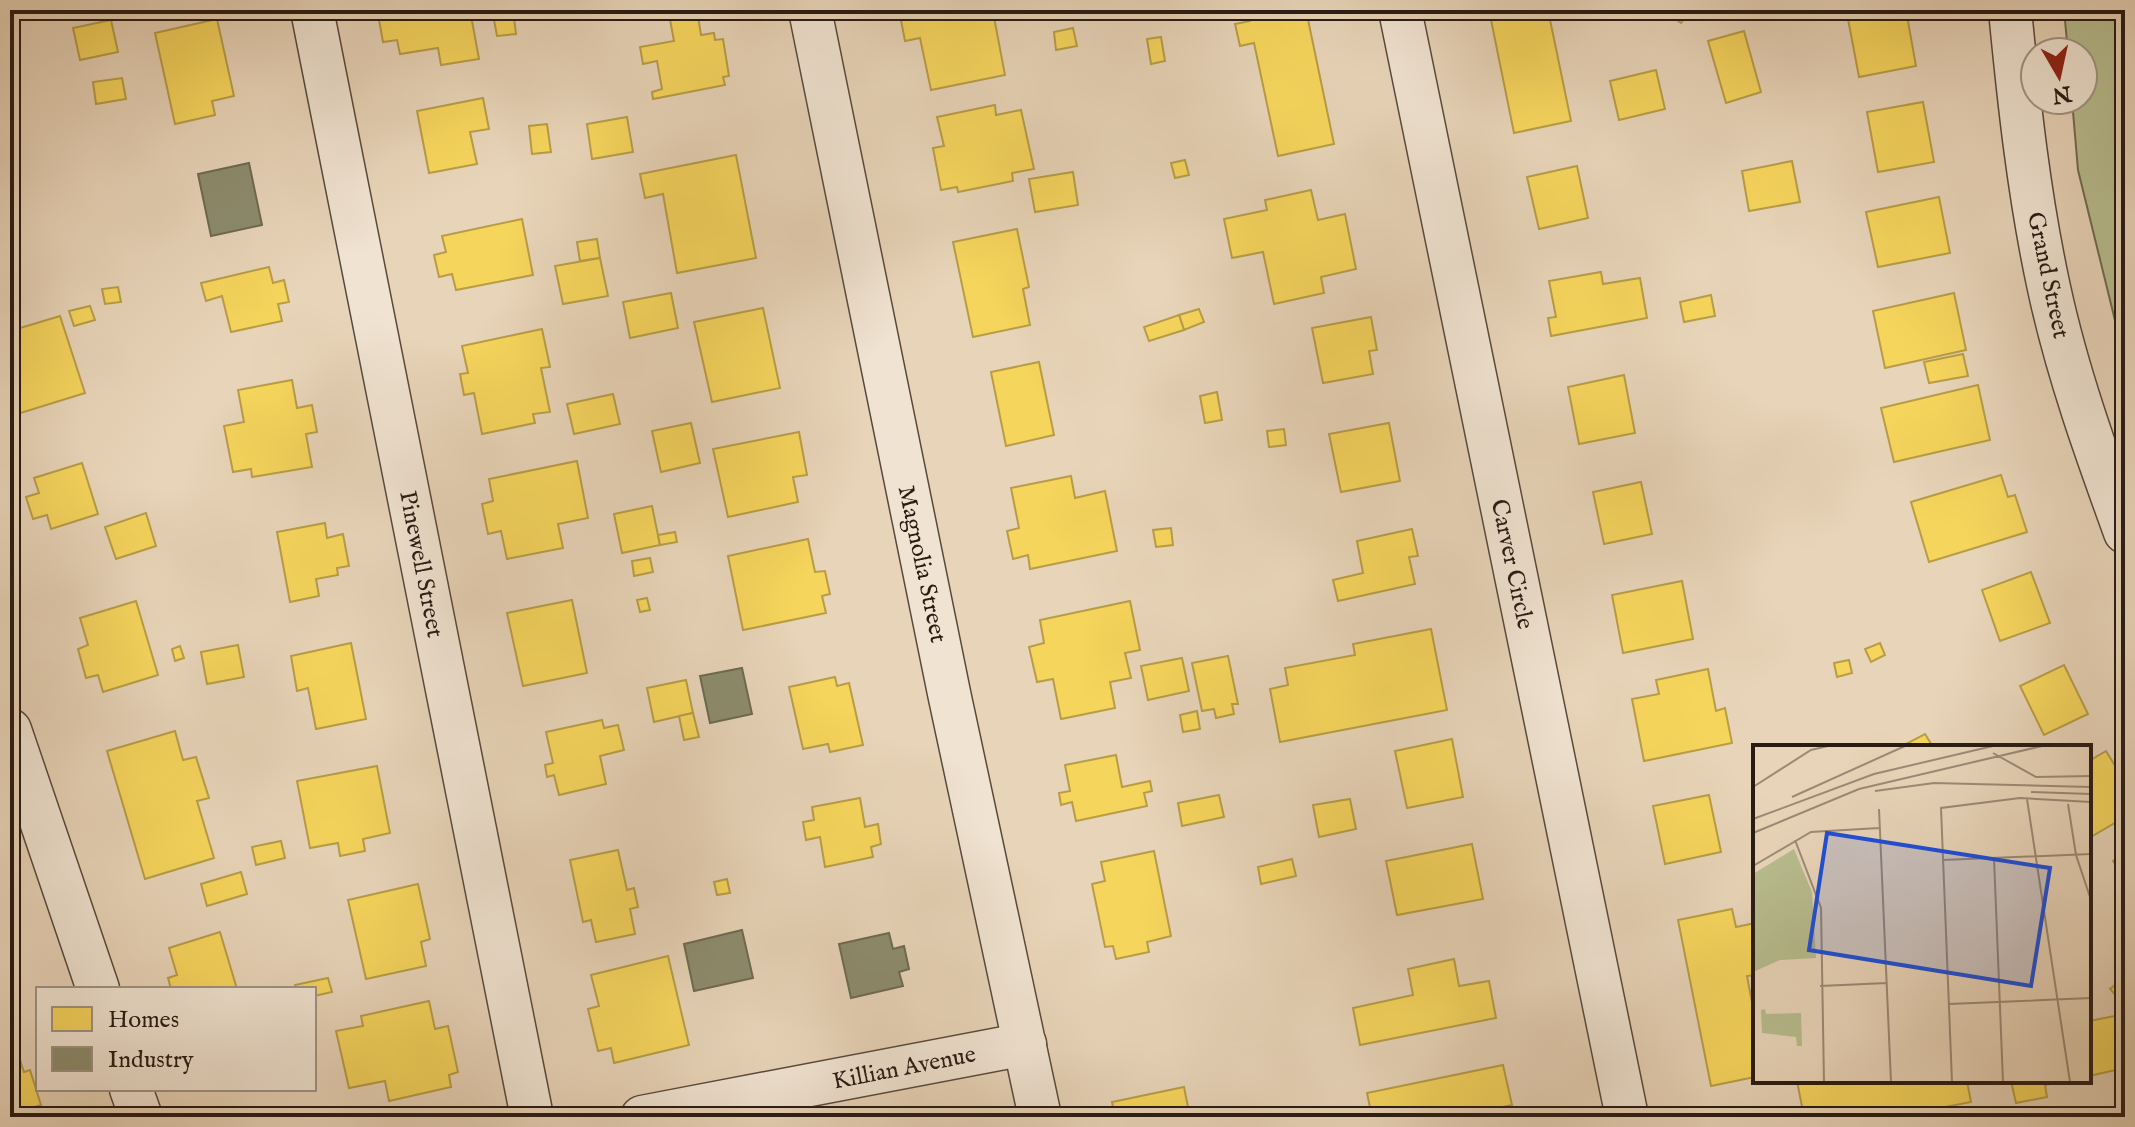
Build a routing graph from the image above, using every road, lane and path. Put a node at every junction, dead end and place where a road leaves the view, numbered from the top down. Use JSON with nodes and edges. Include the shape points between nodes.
{"nodes":[{"id":1,"x":312,"y":10,"type":"edge"},
{"id":2,"x":810,"y":10,"type":"edge"},
{"id":3,"x":1400,"y":10,"type":"edge"},
{"id":4,"x":2010,"y":10,"type":"edge"},
{"id":5,"x":2125,"y":532,"type":"edge"},
{"id":6,"x":10,"y":730,"type":"edge"},
{"id":7,"x":97,"y":987,"type":"edge"},
{"id":8,"x":1025,"y":1044,"type":"junction"},
{"id":9,"x":132,"y":1091,"type":"edge"},
{"id":10,"x":141,"y":1117,"type":"edge"},
{"id":11,"x":532,"y":1117,"type":"edge"},
{"id":12,"x":642,"y":1117,"type":"edge"},
{"id":13,"x":1040,"y":1117,"type":"edge"},
{"id":14,"x":1627,"y":1117,"type":"edge"}],
"edges":[{"from":1,"to":11,"type":"street","name":"Pinewell Street"},
{"from":2,"to":8,"type":"street","name":"Magnolia Street"},
{"from":3,"to":14,"type":"street","name":"Carver Circle"},
{"from":4,"to":5,"type":"street","name":"Grand Street","via":[[2022,137],[2049,289],[2082,414]]},
{"from":6,"to":7,"type":"street"},
{"from":8,"to":12,"type":"street","name":"Killian Avenue"},
{"from":8,"to":13,"type":"street","name":"Magnolia Street"},
{"from":9,"to":10,"type":"street"}]}
